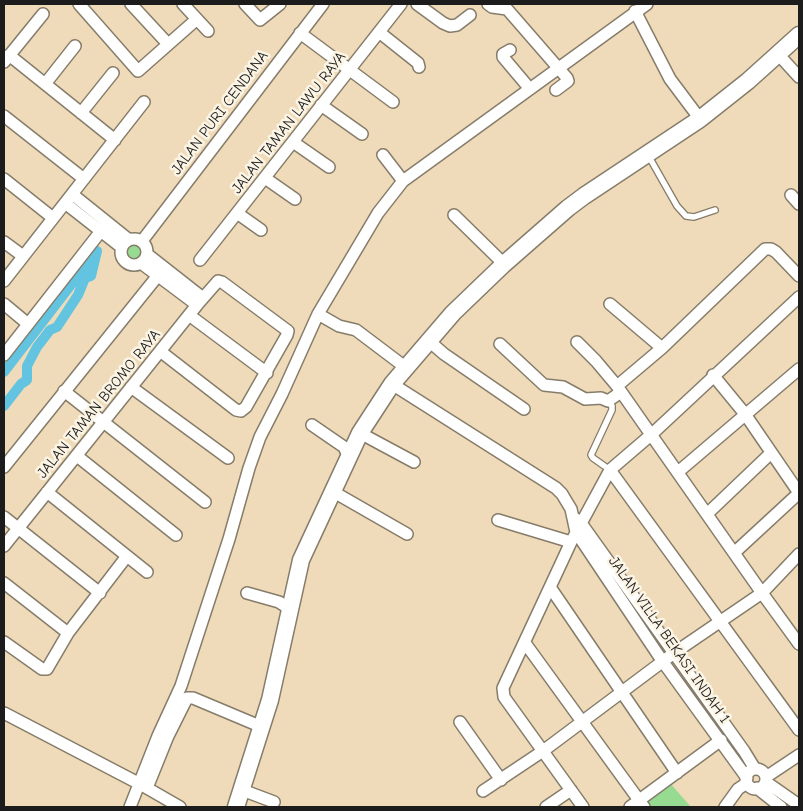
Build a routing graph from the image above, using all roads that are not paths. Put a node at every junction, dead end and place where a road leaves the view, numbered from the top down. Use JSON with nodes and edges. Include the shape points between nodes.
{"nodes":[{"id":1,"x":79,"y":4,"type":"edge"},
{"id":2,"x":131,"y":4,"type":"edge"},
{"id":3,"x":184,"y":4,"type":"edge"},
{"id":4,"x":245,"y":4,"type":"edge"},
{"id":5,"x":280,"y":4,"type":"edge"},
{"id":6,"x":323,"y":4,"type":"edge"},
{"id":7,"x":401,"y":4,"type":"edge"},
{"id":8,"x":417,"y":4,"type":"edge"},
{"id":9,"x":488,"y":4,"type":"edge"},
{"id":10,"x":647,"y":4,"type":"edge"},
{"id":11,"x":635,"y":11,"type":"junction"},
{"id":12,"x":43,"y":14,"type":"dead end"},
{"id":13,"x":470,"y":14,"type":"dead end"},
{"id":14,"x":197,"y":19,"type":"junction"},
{"id":15,"x":208,"y":31,"type":"dead end"},
{"id":16,"x":378,"y":32,"type":"junction"},
{"id":17,"x":300,"y":33,"type":"junction"},
{"id":18,"x":799,"y":35,"type":"edge"},
{"id":19,"x":168,"y":44,"type":"junction"},
{"id":20,"x":75,"y":46,"type":"dead end"},
{"id":21,"x":510,"y":50,"type":"dead end"},
{"id":22,"x":778,"y":54,"type":"junction"},
{"id":23,"x":6,"y":59,"type":"edge"},
{"id":24,"x":419,"y":67,"type":"dead end"},
{"id":25,"x":558,"y":68,"type":"junction"},
{"id":26,"x":350,"y":69,"type":"junction"},
{"id":27,"x":113,"y":73,"type":"dead end"},
{"id":28,"x":799,"y":78,"type":"edge"},
{"id":29,"x":45,"y":84,"type":"junction"},
{"id":30,"x":530,"y":89,"type":"junction"},
{"id":31,"x":556,"y":90,"type":"dead end"},
{"id":32,"x":144,"y":102,"type":"dead end"},
{"id":33,"x":393,"y":102,"type":"dead end"},
{"id":34,"x":321,"y":105,"type":"junction"},
{"id":35,"x":80,"y":113,"type":"junction"},
{"id":36,"x":4,"y":116,"type":"edge"},
{"id":37,"x":700,"y":119,"type":"junction"},
{"id":38,"x":362,"y":134,"type":"dead end"},
{"id":39,"x":115,"y":140,"type":"junction"},
{"id":40,"x":293,"y":142,"type":"junction"},
{"id":41,"x":648,"y":154,"type":"junction"},
{"id":42,"x":383,"y":155,"type":"dead end"},
{"id":43,"x":329,"y":167,"type":"dead end"},
{"id":44,"x":265,"y":178,"type":"junction"},
{"id":45,"x":4,"y":179,"type":"edge"},
{"id":46,"x":84,"y":179,"type":"junction"},
{"id":47,"x":403,"y":181,"type":"junction"},
{"id":48,"x":791,"y":195,"type":"dead end"},
{"id":49,"x":69,"y":198,"type":"junction"},
{"id":50,"x":295,"y":199,"type":"dead end"},
{"id":51,"x":799,"y":204,"type":"edge"},
{"id":52,"x":715,"y":210,"type":"dead end"},
{"id":53,"x":237,"y":212,"type":"junction"},
{"id":54,"x":454,"y":215,"type":"dead end"},
{"id":55,"x":53,"y":218,"type":"junction"},
{"id":56,"x":261,"y":230,"type":"dead end"},
{"id":57,"x":101,"y":231,"type":"junction"},
{"id":58,"x":142,"y":241,"type":"junction"},
{"id":59,"x":4,"y":242,"type":"edge"},
{"id":60,"x":124,"y":243,"type":"junction"},
{"id":61,"x":22,"y":256,"type":"junction"},
{"id":62,"x":144,"y":258,"type":"junction"},
{"id":63,"x":200,"y":260,"type":"dead end"},
{"id":64,"x":504,"y":264,"type":"junction"},
{"id":65,"x":161,"y":272,"type":"junction"},
{"id":66,"x":799,"y":276,"type":"edge"},
{"id":67,"x":4,"y":280,"type":"edge"},
{"id":68,"x":799,"y":297,"type":"edge"},
{"id":69,"x":200,"y":301,"type":"junction"},
{"id":70,"x":4,"y":304,"type":"edge"},
{"id":71,"x":610,"y":304,"type":"dead end"},
{"id":72,"x":318,"y":314,"type":"junction"},
{"id":73,"x":189,"y":315,"type":"junction"},
{"id":74,"x":28,"y":324,"type":"junction"},
{"id":75,"x":429,"y":341,"type":"junction"},
{"id":76,"x":577,"y":342,"type":"dead end"},
{"id":77,"x":500,"y":344,"type":"dead end"},
{"id":78,"x":662,"y":348,"type":"junction"},
{"id":79,"x":160,"y":351,"type":"junction"},
{"id":80,"x":4,"y":355,"type":"edge"},
{"id":81,"x":405,"y":367,"type":"junction"},
{"id":82,"x":799,"y":369,"type":"edge"},
{"id":83,"x":267,"y":372,"type":"junction"},
{"id":84,"x":713,"y":375,"type":"junction"},
{"id":85,"x":392,"y":384,"type":"junction"},
{"id":86,"x":131,"y":387,"type":"junction"},
{"id":87,"x":619,"y":389,"type":"junction"},
{"id":88,"x":64,"y":391,"type":"junction"},
{"id":89,"x":608,"y":401,"type":"junction"},
{"id":90,"x":524,"y":409,"type":"dead end"},
{"id":91,"x":745,"y":414,"type":"junction"},
{"id":92,"x":104,"y":422,"type":"junction"},
{"id":93,"x":312,"y":425,"type":"dead end"},
{"id":94,"x":360,"y":433,"type":"junction"},
{"id":95,"x":652,"y":434,"type":"junction"},
{"id":96,"x":771,"y":453,"type":"junction"},
{"id":97,"x":76,"y":456,"type":"junction"},
{"id":98,"x":349,"y":457,"type":"junction"},
{"id":99,"x":228,"y":458,"type":"dead end"},
{"id":100,"x":414,"y":462,"type":"dead end"},
{"id":101,"x":4,"y":467,"type":"edge"},
{"id":102,"x":610,"y":470,"type":"junction"},
{"id":103,"x":678,"y":472,"type":"junction"},
{"id":104,"x":332,"y":491,"type":"junction"},
{"id":105,"x":47,"y":492,"type":"junction"},
{"id":106,"x":799,"y":493,"type":"edge"},
{"id":107,"x":205,"y":502,"type":"dead end"},
{"id":108,"x":707,"y":514,"type":"junction"},
{"id":109,"x":4,"y":517,"type":"edge"},
{"id":110,"x":498,"y":520,"type":"dead end"},
{"id":111,"x":19,"y":528,"type":"junction"},
{"id":112,"x":575,"y":528,"type":"junction"},
{"id":113,"x":407,"y":534,"type":"dead end"},
{"id":114,"x":176,"y":535,"type":"dead end"},
{"id":115,"x":4,"y":546,"type":"edge"},
{"id":116,"x":734,"y":553,"type":"junction"},
{"id":117,"x":799,"y":554,"type":"edge"},
{"id":118,"x":127,"y":556,"type":"junction"},
{"id":119,"x":147,"y":572,"type":"dead end"},
{"id":120,"x":4,"y":583,"type":"edge"},
{"id":121,"x":550,"y":587,"type":"junction"},
{"id":122,"x":100,"y":593,"type":"junction"},
{"id":123,"x":247,"y":593,"type":"dead end"},
{"id":124,"x":762,"y":593,"type":"junction"},
{"id":125,"x":290,"y":609,"type":"junction"},
{"id":126,"x":720,"y":622,"type":"junction"},
{"id":127,"x":68,"y":633,"type":"junction"},
{"id":128,"x":4,"y":642,"type":"edge"},
{"id":129,"x":525,"y":643,"type":"junction"},
{"id":130,"x":799,"y":644,"type":"edge"},
{"id":131,"x":674,"y":653,"type":"junction"},
{"id":132,"x":663,"y":662,"type":"junction"},
{"id":133,"x":181,"y":686,"type":"junction"},
{"id":134,"x":622,"y":693,"type":"junction"},
{"id":135,"x":192,"y":698,"type":"junction"},
{"id":136,"x":4,"y":713,"type":"edge"},
{"id":137,"x":460,"y":722,"type":"dead end"},
{"id":138,"x":583,"y":722,"type":"junction"},
{"id":139,"x":262,"y":727,"type":"junction"},
{"id":140,"x":799,"y":730,"type":"edge"},
{"id":141,"x":721,"y":740,"type":"junction"},
{"id":142,"x":543,"y":751,"type":"junction"},
{"id":143,"x":799,"y":756,"type":"edge"},
{"id":144,"x":677,"y":773,"type":"junction"},
{"id":145,"x":501,"y":780,"type":"junction"},
{"id":146,"x":757,"y":782,"type":"junction"},
{"id":147,"x":144,"y":786,"type":"junction"},
{"id":148,"x":242,"y":790,"type":"junction"},
{"id":149,"x":571,"y":790,"type":"junction"},
{"id":150,"x":483,"y":791,"type":"dead end"},
{"id":151,"x":274,"y":802,"type":"dead end"},
{"id":152,"x":638,"y":805,"type":"edge"},
{"id":153,"x":799,"y":805,"type":"edge"},
{"id":154,"x":130,"y":807,"type":"edge"},
{"id":155,"x":180,"y":807,"type":"edge"},
{"id":156,"x":236,"y":807,"type":"edge"},
{"id":157,"x":546,"y":807,"type":"edge"},
{"id":158,"x":583,"y":807,"type":"edge"},
{"id":159,"x":725,"y":807,"type":"edge"},
{"id":160,"x":781,"y":807,"type":"edge"}],
"edges":[{"from":1,"to":19,"type":"street","via":[[138,71]]},
{"from":2,"to":19,"type":"street"},
{"from":3,"to":14,"type":"street"},
{"from":4,"to":5,"type":"street","via":[[260,20]]},
{"from":6,"to":17,"type":"street","name":"JALAN PURI CENDANA"},
{"from":7,"to":16,"type":"street","name":"JALAN TAMAN LAWU RAYA"},
{"from":8,"to":13,"type":"street","via":[[450,26],[457,25]]},
{"from":9,"to":25,"type":"street","via":[[508,9]]},
{"from":10,"to":11,"type":"street"},
{"from":11,"to":25,"type":"street"},
{"from":11,"to":37,"type":"street","via":[[670,79]]},
{"from":12,"to":23,"type":"street"},
{"from":14,"to":15,"type":"street"},
{"from":14,"to":19,"type":"street"},
{"from":16,"to":24,"type":"street"},
{"from":16,"to":26,"type":"street","name":"JALAN TAMAN LAWU RAYA"},
{"from":17,"to":26,"type":"street"},
{"from":17,"to":58,"type":"street","name":"JALAN PURI CENDANA"},
{"from":18,"to":22,"type":"main road"},
{"from":20,"to":29,"type":"street"},
{"from":21,"to":30,"type":"street","via":[[503,57]]},
{"from":22,"to":28,"type":"street"},
{"from":22,"to":37,"type":"main road"},
{"from":23,"to":29,"type":"street"},
{"from":25,"to":30,"type":"street"},
{"from":25,"to":31,"type":"street","via":[[568,80]]},
{"from":26,"to":33,"type":"street"},
{"from":26,"to":34,"type":"street","name":"JALAN TAMAN LAWU RAYA"},
{"from":27,"to":35,"type":"street"},
{"from":29,"to":35,"type":"street"},
{"from":30,"to":47,"type":"street"},
{"from":32,"to":39,"type":"street"},
{"from":34,"to":38,"type":"street"},
{"from":34,"to":40,"type":"street","name":"JALAN TAMAN LAWU RAYA"},
{"from":35,"to":39,"type":"street"},
{"from":36,"to":46,"type":"street"},
{"from":37,"to":41,"type":"main road"},
{"from":39,"to":46,"type":"street"},
{"from":40,"to":43,"type":"street"},
{"from":40,"to":44,"type":"street","name":"JALAN TAMAN LAWU RAYA"},
{"from":41,"to":52,"type":"lane","via":[[686,216],[694,217]]},
{"from":41,"to":64,"type":"main road","via":[[584,196]]},
{"from":42,"to":47,"type":"street"},
{"from":44,"to":50,"type":"street"},
{"from":44,"to":53,"type":"street","name":"JALAN TAMAN LAWU RAYA"},
{"from":45,"to":55,"type":"street"},
{"from":46,"to":49,"type":"street"},
{"from":47,"to":72,"type":"street","via":[[378,213]]},
{"from":48,"to":51,"type":"street"},
{"from":49,"to":55,"type":"street"},
{"from":49,"to":57,"type":"street"},
{"from":49,"to":60,"type":"street"},
{"from":53,"to":56,"type":"street"},
{"from":53,"to":63,"type":"street","name":"JALAN TAMAN LAWU RAYA"},
{"from":54,"to":64,"type":"street"},
{"from":55,"to":61,"type":"street"},
{"from":57,"to":60,"type":"street"},
{"from":57,"to":74,"type":"street"},
{"from":58,"to":60,"type":"street","via":[[135,238]]},
{"from":58,"to":62,"type":"street","via":[[146,247]]},
{"from":59,"to":61,"type":"street"},
{"from":60,"to":62,"type":"street","via":[[121,256],[126,262],[134,265]]},
{"from":61,"to":67,"type":"street"},
{"from":62,"to":65,"type":"street"},
{"from":64,"to":75,"type":"main road"},
{"from":65,"to":69,"type":"street"},
{"from":65,"to":88,"type":"street"},
{"from":66,"to":78,"type":"street","via":[[776,252],[765,250]]},
{"from":68,"to":84,"type":"street"},
{"from":69,"to":73,"type":"street","name":"JALAN TAMAN BROMO RAYA"},
{"from":69,"to":83,"type":"street","name":"JALAN TAMAN BROMO RAYA","via":[[218,281],[222,282],[288,332]]},
{"from":70,"to":74,"type":"street"},
{"from":71,"to":78,"type":"street"},
{"from":72,"to":81,"type":"street","via":[[339,326],[356,330]]},
{"from":72,"to":133,"type":"street","via":[[255,450]]},
{"from":73,"to":79,"type":"street","name":"JALAN TAMAN BROMO RAYA"},
{"from":73,"to":83,"type":"street"},
{"from":74,"to":80,"type":"street"},
{"from":75,"to":81,"type":"main road"},
{"from":75,"to":90,"type":"street"},
{"from":76,"to":87,"type":"street"},
{"from":77,"to":89,"type":"street","via":[[544,385],[563,387],[585,399]]},
{"from":78,"to":87,"type":"street"},
{"from":79,"to":83,"type":"street","via":[[239,411],[245,410]]},
{"from":79,"to":86,"type":"street","name":"JALAN TAMAN BROMO RAYA"},
{"from":81,"to":85,"type":"main road"},
{"from":82,"to":91,"type":"street"},
{"from":84,"to":91,"type":"street"},
{"from":84,"to":95,"type":"street"},
{"from":85,"to":94,"type":"main road"},
{"from":85,"to":112,"type":"street","name":"JALAN VILLA BEKASI INDAH 1","via":[[556,488],[567,500]]},
{"from":86,"to":92,"type":"street","name":"JALAN TAMAN BROMO RAYA"},
{"from":86,"to":99,"type":"street"},
{"from":87,"to":89,"type":"street"},
{"from":87,"to":95,"type":"street"},
{"from":88,"to":92,"type":"street"},
{"from":88,"to":101,"type":"street"},
{"from":89,"to":102,"type":"lane","via":[[612,410],[591,455]]},
{"from":91,"to":96,"type":"street"},
{"from":91,"to":103,"type":"street"},
{"from":92,"to":97,"type":"street","name":"JALAN TAMAN BROMO RAYA"},
{"from":92,"to":107,"type":"street"},
{"from":93,"to":98,"type":"street","via":[[341,444]]},
{"from":94,"to":98,"type":"main road"},
{"from":94,"to":100,"type":"street"},
{"from":95,"to":102,"type":"street"},
{"from":95,"to":103,"type":"street"},
{"from":96,"to":106,"type":"street"},
{"from":96,"to":108,"type":"street"},
{"from":97,"to":105,"type":"street","name":"JALAN TAMAN BROMO RAYA"},
{"from":97,"to":114,"type":"street"},
{"from":98,"to":104,"type":"main road"},
{"from":102,"to":112,"type":"street"},
{"from":102,"to":126,"type":"street"},
{"from":103,"to":108,"type":"street"},
{"from":104,"to":113,"type":"street"},
{"from":104,"to":125,"type":"main road","via":[[301,560]]},
{"from":105,"to":111,"type":"street","name":"JALAN TAMAN BROMO RAYA"},
{"from":105,"to":118,"type":"street"},
{"from":106,"to":116,"type":"street"},
{"from":108,"to":116,"type":"street"},
{"from":109,"to":111,"type":"street"},
{"from":110,"to":112,"type":"street"},
{"from":111,"to":115,"type":"street","name":"JALAN TAMAN BROMO RAYA"},
{"from":111,"to":122,"type":"street"},
{"from":112,"to":121,"type":"street"},
{"from":112,"to":131,"type":"street","name":"JALAN VILLA BEKASI INDAH 1"},
{"from":112,"to":132,"type":"street","name":"JALAN VILLA BEKASI INDAH 1"},
{"from":116,"to":124,"type":"street"},
{"from":117,"to":124,"type":"street"},
{"from":118,"to":119,"type":"street"},
{"from":118,"to":122,"type":"street"},
{"from":120,"to":127,"type":"street"},
{"from":121,"to":129,"type":"street"},
{"from":121,"to":134,"type":"street"},
{"from":122,"to":127,"type":"street"},
{"from":123,"to":125,"type":"street","via":[[279,602]]},
{"from":124,"to":126,"type":"street"},
{"from":124,"to":130,"type":"street"},
{"from":125,"to":139,"type":"main road"},
{"from":126,"to":131,"type":"street"},
{"from":126,"to":140,"type":"street"},
{"from":127,"to":128,"type":"street","via":[[47,669],[42,669]]},
{"from":129,"to":138,"type":"street"},
{"from":129,"to":142,"type":"street","via":[[503,694]]},
{"from":131,"to":132,"type":"street"},
{"from":131,"to":146,"type":"street","name":"JALAN VILLA BEKASI INDAH 1","via":[[755,769],[749,772]]},
{"from":132,"to":134,"type":"street"},
{"from":132,"to":141,"type":"street","name":"JALAN VILLA BEKASI INDAH 1"},
{"from":133,"to":135,"type":"street"},
{"from":133,"to":147,"type":"street","via":[[158,736]]},
{"from":134,"to":138,"type":"street"},
{"from":134,"to":144,"type":"street"},
{"from":135,"to":139,"type":"street"},
{"from":135,"to":147,"type":"street","via":[[187,698],[182,705]]},
{"from":136,"to":147,"type":"street"},
{"from":137,"to":145,"type":"street"},
{"from":138,"to":142,"type":"street"},
{"from":138,"to":152,"type":"street"},
{"from":139,"to":148,"type":"main road"},
{"from":141,"to":144,"type":"street"},
{"from":141,"to":146,"type":"street","name":"JALAN VILLA BEKASI INDAH 1"},
{"from":142,"to":145,"type":"street"},
{"from":142,"to":149,"type":"street"},
{"from":143,"to":146,"type":"street"},
{"from":144,"to":152,"type":"street"},
{"from":145,"to":150,"type":"street"},
{"from":146,"to":153,"type":"street","name":"JALAN VILLA BEKASI INDAH 1"},
{"from":146,"to":159,"type":"street","via":[[738,789]]},
{"from":146,"to":160,"type":"street","name":"JALAN VILLA BEKASI INDAH 1"},
{"from":147,"to":154,"type":"street"},
{"from":147,"to":155,"type":"street"},
{"from":148,"to":151,"type":"street"},
{"from":148,"to":156,"type":"main road"},
{"from":149,"to":157,"type":"street"},
{"from":149,"to":158,"type":"street"}]}
